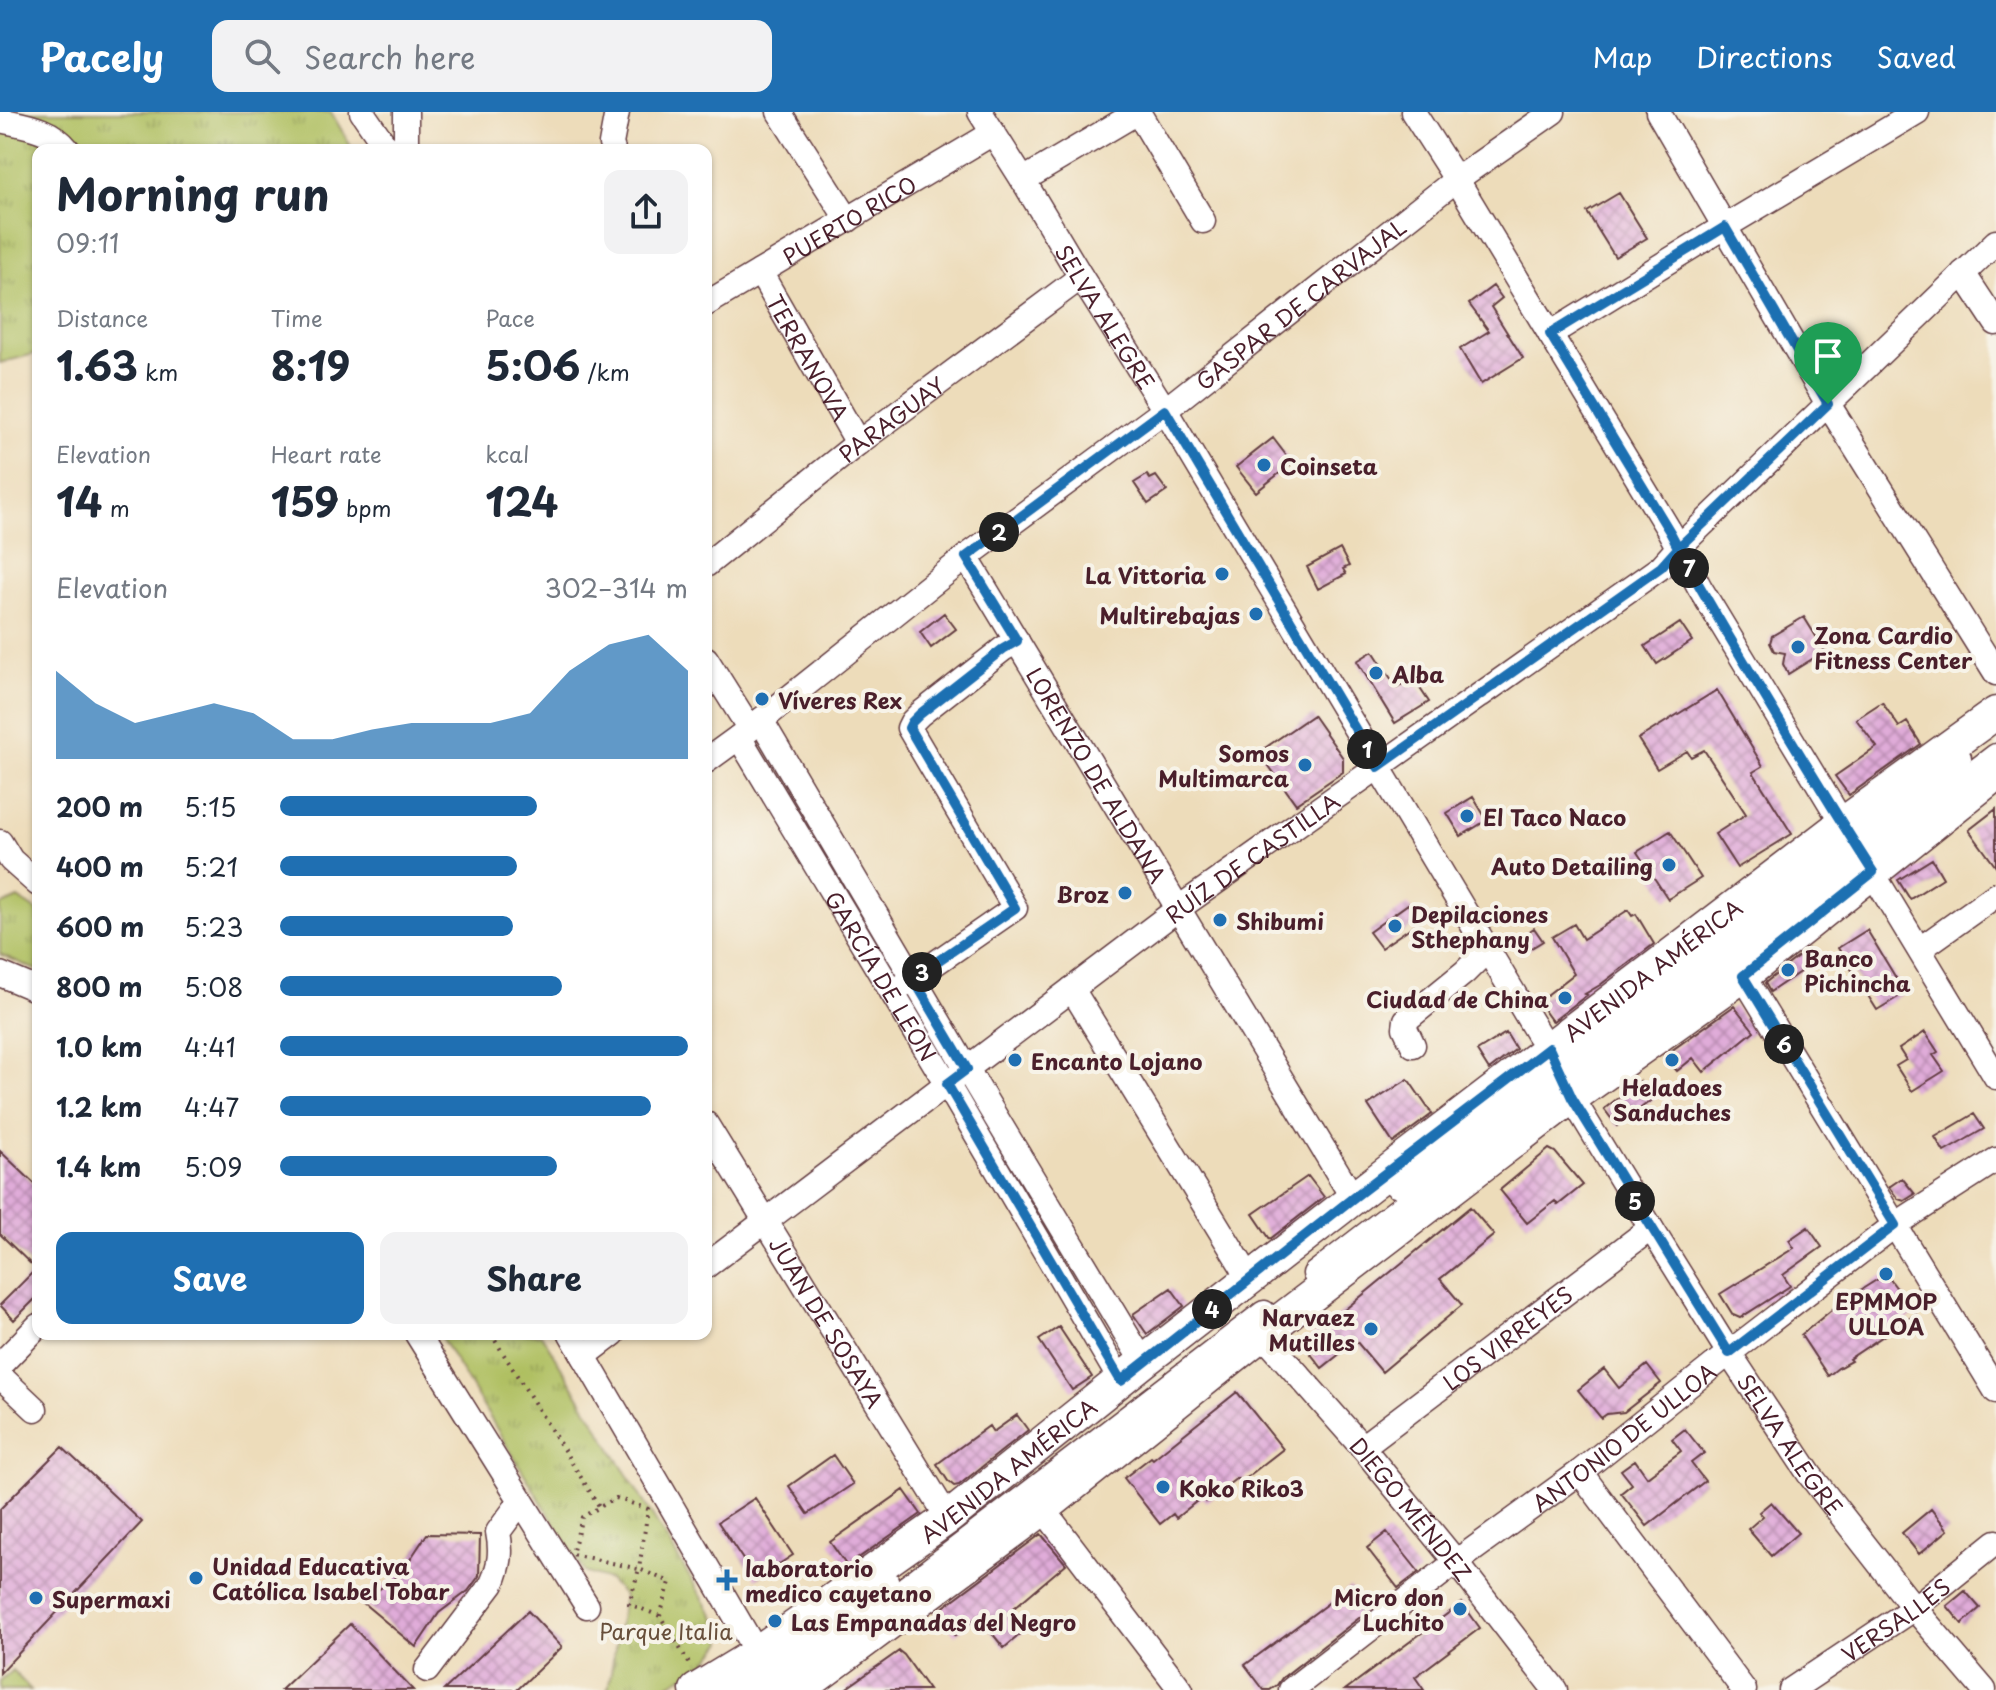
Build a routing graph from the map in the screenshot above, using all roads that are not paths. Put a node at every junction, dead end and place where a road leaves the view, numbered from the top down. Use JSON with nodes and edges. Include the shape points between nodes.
{"nodes":[{"id":1,"x":362,"y":112,"type":"edge"},
{"id":2,"x":406,"y":112,"type":"edge"},
{"id":3,"x":617,"y":112,"type":"edge"},
{"id":4,"x":779,"y":112,"type":"edge"},
{"id":5,"x":980,"y":112,"type":"edge"},
{"id":6,"x":1138,"y":112,"type":"edge"},
{"id":7,"x":1413,"y":112,"type":"edge"},
{"id":8,"x":1553,"y":112,"type":"edge"},
{"id":9,"x":1658,"y":112,"type":"edge"},
{"id":10,"x":1917,"y":112,"type":"edge"},
{"id":11,"x":0,"y":120,"type":"edge"},
{"id":12,"x":993,"y":133,"type":"junction"},
{"id":13,"x":63,"y":144,"type":"edge"},
{"id":14,"x":384,"y":144,"type":"edge"},
{"id":15,"x":406,"y":144,"type":"edge"},
{"id":16,"x":611,"y":144,"type":"edge"},
{"id":17,"x":1457,"y":179,"type":"junction"},
{"id":18,"x":1023,"y":180,"type":"junction"},
{"id":19,"x":848,"y":220,"type":"junction"},
{"id":20,"x":1203,"y":221,"type":"dead end"},
{"id":21,"x":1725,"y":227,"type":"junction"},
{"id":22,"x":1996,"y":242,"type":"edge"},
{"id":23,"x":760,"y":272,"type":"junction"},
{"id":24,"x":1963,"y":273,"type":"junction"},
{"id":25,"x":1081,"y":277,"type":"junction"},
{"id":26,"x":712,"y":300,"type":"edge"},
{"id":27,"x":1996,"y":323,"type":"edge"},
{"id":28,"x":1550,"y":334,"type":"junction"},
{"id":29,"x":1828,"y":404,"type":"junction"},
{"id":30,"x":1165,"y":410,"type":"junction"},
{"id":31,"x":858,"y":443,"type":"junction"},
{"id":32,"x":1678,"y":548,"type":"junction"},
{"id":33,"x":966,"y":557,"type":"junction"},
{"id":34,"x":712,"y":560,"type":"edge"},
{"id":35,"x":1017,"y":641,"type":"junction"},
{"id":36,"x":712,"y":668,"type":"edge"},
{"id":37,"x":1996,"y":673,"type":"edge"},
{"id":38,"x":1996,"y":713,"type":"edge"},
{"id":39,"x":750,"y":728,"type":"junction"},
{"id":40,"x":1996,"y":729,"type":"edge"},
{"id":41,"x":712,"y":756,"type":"edge"},
{"id":42,"x":1996,"y":756,"type":"edge"},
{"id":43,"x":1378,"y":767,"type":"junction"},
{"id":44,"x":1996,"y":774,"type":"edge"},
{"id":45,"x":1858,"y":849,"type":"junction"},
{"id":46,"x":4,"y":858,"type":"edge"},
{"id":47,"x":32,"y":879,"type":"edge"},
{"id":48,"x":1996,"y":895,"type":"edge"},
{"id":49,"x":1179,"y":908,"type":"junction"},
{"id":50,"x":1488,"y":949,"type":"junction"},
{"id":51,"x":1920,"y":949,"type":"junction"},
{"id":52,"x":0,"y":974,"type":"edge"},
{"id":53,"x":1743,"y":976,"type":"junction"},
{"id":54,"x":913,"y":978,"type":"junction"},
{"id":55,"x":32,"y":987,"type":"edge"},
{"id":56,"x":1072,"y":989,"type":"junction"},
{"id":57,"x":892,"y":993,"type":"junction"},
{"id":58,"x":1413,"y":1045,"type":"dead end"},
{"id":59,"x":967,"y":1069,"type":"junction"},
{"id":60,"x":1560,"y":1073,"type":"junction"},
{"id":61,"x":1996,"y":1077,"type":"edge"},
{"id":62,"x":947,"y":1084,"type":"junction"},
{"id":63,"x":712,"y":1134,"type":"edge"},
{"id":64,"x":1996,"y":1160,"type":"edge"},
{"id":65,"x":1353,"y":1198,"type":"junction"},
{"id":66,"x":766,"y":1221,"type":"junction"},
{"id":67,"x":1895,"y":1225,"type":"junction"},
{"id":68,"x":1651,"y":1228,"type":"junction"},
{"id":69,"x":712,"y":1262,"type":"edge"},
{"id":70,"x":1250,"y":1279,"type":"junction"},
{"id":71,"x":32,"y":1332,"type":"edge"},
{"id":72,"x":1262,"y":1334,"type":"junction"},
{"id":73,"x":421,"y":1340,"type":"edge"},
{"id":74,"x":575,"y":1340,"type":"edge"},
{"id":75,"x":605,"y":1340,"type":"edge"},
{"id":76,"x":1729,"y":1353,"type":"junction"},
{"id":77,"x":584,"y":1356,"type":"junction"},
{"id":78,"x":0,"y":1365,"type":"edge"},
{"id":79,"x":1132,"y":1372,"type":"junction"},
{"id":80,"x":0,"y":1376,"type":"edge"},
{"id":81,"x":1996,"y":1391,"type":"edge"},
{"id":82,"x":35,"y":1409,"type":"dead end"},
{"id":83,"x":1362,"y":1447,"type":"junction"},
{"id":84,"x":1580,"y":1472,"type":"junction"},
{"id":85,"x":521,"y":1501,"type":"junction"},
{"id":86,"x":1043,"y":1509,"type":"junction"},
{"id":87,"x":948,"y":1518,"type":"junction"},
{"id":88,"x":1996,"y":1542,"type":"edge"},
{"id":89,"x":1456,"y":1562,"type":"junction"},
{"id":90,"x":587,"y":1606,"type":"dead end"},
{"id":91,"x":1914,"y":1608,"type":"junction"},
{"id":92,"x":757,"y":1653,"type":"junction"},
{"id":93,"x":427,"y":1670,"type":"dead end"},
{"id":94,"x":693,"y":1677,"type":"edge"},
{"id":95,"x":1972,"y":1686,"type":"edge"},
{"id":96,"x":807,"y":1687,"type":"edge"},
{"id":97,"x":737,"y":1690,"type":"edge"},
{"id":98,"x":769,"y":1690,"type":"edge"},
{"id":99,"x":1181,"y":1690,"type":"edge"},
{"id":100,"x":1291,"y":1690,"type":"edge"},
{"id":101,"x":1555,"y":1690,"type":"edge"},
{"id":102,"x":1744,"y":1690,"type":"edge"},
{"id":103,"x":1791,"y":1690,"type":"edge"}],
"edges":[{"from":1,"to":14,"type":"street"},
{"from":2,"to":15,"type":"street"},
{"from":3,"to":16,"type":"street"},
{"from":4,"to":19,"type":"street"},
{"from":5,"to":12,"type":"street","name":"SELVA ALEGRE"},
{"from":6,"to":18,"type":"street"},
{"from":6,"to":20,"type":"street"},
{"from":7,"to":17,"type":"street"},
{"from":8,"to":17,"type":"street","name":"GASPAR DE CARVAJAL"},
{"from":9,"to":21,"type":"street"},
{"from":10,"to":21,"type":"street"},
{"from":11,"to":13,"type":"street","via":[[47,131]]},
{"from":12,"to":18,"type":"street","name":"SELVA ALEGRE"},
{"from":12,"to":19,"type":"street","name":"PUERTO RICO"},
{"from":17,"to":28,"type":"street"},
{"from":17,"to":30,"type":"street","name":"GASPAR DE CARVAJAL"},
{"from":18,"to":25,"type":"street","name":"SELVA ALEGRE"},
{"from":19,"to":23,"type":"street","name":"PUERTO RICO"},
{"from":21,"to":28,"type":"street"},
{"from":21,"to":29,"type":"street"},
{"from":22,"to":24,"type":"street","name":"RUÍZ DE CASTILLA"},
{"from":23,"to":26,"type":"street","name":"PUERTO RICO"},
{"from":23,"to":31,"type":"street","name":"TERRANOVA"},
{"from":24,"to":27,"type":"street"},
{"from":24,"to":29,"type":"street","name":"RUÍZ DE CASTILLA"},
{"from":25,"to":30,"type":"street","name":"SELVA ALEGRE"},
{"from":25,"to":31,"type":"street","name":"PARAGUAY"},
{"from":28,"to":32,"type":"street"},
{"from":29,"to":32,"type":"street","name":"RUÍZ DE CASTILLA"},
{"from":29,"to":37,"type":"street"},
{"from":30,"to":33,"type":"street","name":"GASPAR DE CARVAJAL"},
{"from":30,"to":43,"type":"street","name":"SELVA ALEGRE"},
{"from":31,"to":34,"type":"street","name":"PARAGUAY"},
{"from":32,"to":43,"type":"street","name":"RUÍZ DE CASTILLA","via":[[1661,567]]},
{"from":32,"to":45,"type":"street"},
{"from":33,"to":35,"type":"street","name":"LORENZO DE ALDANA"},
{"from":33,"to":39,"type":"street","name":"GASPAR DE CARVAJAL"},
{"from":35,"to":49,"type":"street","name":"LORENZO DE ALDANA"},
{"from":35,"to":54,"type":"street","via":[[920,714],[909,728],[1015,908]]},
{"from":36,"to":39,"type":"street"},
{"from":38,"to":45,"type":"main road","name":"AVENIDA AMÉRICA"},
{"from":39,"to":41,"type":"street","name":"GASPAR DE CARVAJAL"},
{"from":39,"to":54,"type":"street","name":"GARCÍA DE LEON"},
{"from":39,"to":57,"type":"street","name":"GARCÍA DE LEON"},
{"from":40,"to":45,"type":"street"},
{"from":42,"to":45,"type":"street"},
{"from":43,"to":49,"type":"street","name":"RUÍZ DE CASTILLA"},
{"from":43,"to":50,"type":"street","name":"SELVA ALEGRE"},
{"from":44,"to":45,"type":"main road","name":"AVENIDA AMÉRICA"},
{"from":45,"to":51,"type":"street"},
{"from":45,"to":53,"type":"main road","name":"AVENIDA AMÉRICA"},
{"from":45,"to":60,"type":"main road","name":"AVENIDA AMÉRICA"},
{"from":46,"to":47,"type":"street"},
{"from":48,"to":51,"type":"street"},
{"from":49,"to":56,"type":"street","name":"RUÍZ DE CASTILLA"},
{"from":49,"to":65,"type":"street","name":"LORENZO DE ALDANA"},
{"from":50,"to":58,"type":"street","via":[[1406,1020]]},
{"from":50,"to":60,"type":"street","name":"SELVA ALEGRE"},
{"from":51,"to":61,"type":"street"},
{"from":52,"to":55,"type":"street"},
{"from":53,"to":60,"type":"main road","name":"AVENIDA AMÉRICA"},
{"from":53,"to":67,"type":"street"},
{"from":54,"to":57,"type":"street"},
{"from":54,"to":59,"type":"street","name":"GARCÍA DE LEON"},
{"from":56,"to":59,"type":"street","name":"RUÍZ DE CASTILLA"},
{"from":56,"to":70,"type":"street"},
{"from":57,"to":62,"type":"street","name":"GARCÍA DE LEON"},
{"from":59,"to":62,"type":"street","name":"RUÍZ DE CASTILLA"},
{"from":59,"to":79,"type":"street","name":"GARCÍA DE LEON"},
{"from":60,"to":65,"type":"main road","name":"AVENIDA AMÉRICA"},
{"from":60,"to":68,"type":"street","name":"SELVA ALEGRE"},
{"from":60,"to":72,"type":"main road","name":"AVENIDA AMÉRICA"},
{"from":60,"to":97,"type":"street","via":[[1258,1289],[796,1650]]},
{"from":60,"to":98,"type":"street"},
{"from":62,"to":66,"type":"street","name":"RUÍZ DE CASTILLA"},
{"from":62,"to":79,"type":"street","name":"GARCÍA DE LEON"},
{"from":63,"to":66,"type":"street","name":"JUAN DE SOSAYA"},
{"from":64,"to":67,"type":"street","name":"ANTONIO DE ULLOA"},
{"from":65,"to":70,"type":"main road","name":"AVENIDA AMÉRICA"},
{"from":66,"to":69,"type":"street","name":"RUÍZ DE CASTILLA"},
{"from":66,"to":87,"type":"street","name":"JUAN DE SOSAYA"},
{"from":67,"to":76,"type":"street","name":"ANTONIO DE ULLOA"},
{"from":67,"to":81,"type":"street"},
{"from":68,"to":76,"type":"street","name":"SELVA ALEGRE"},
{"from":68,"to":83,"type":"street","name":"LOS VIRREYES"},
{"from":70,"to":79,"type":"main road","name":"AVENIDA AMÉRICA"},
{"from":71,"to":78,"type":"street"},
{"from":72,"to":83,"type":"street","name":"DIEGO MÉNDEZ"},
{"from":72,"to":86,"type":"main road","name":"AVENIDA AMÉRICA"},
{"from":73,"to":85,"type":"street"},
{"from":74,"to":77,"type":"street"},
{"from":75,"to":77,"type":"street"},
{"from":76,"to":84,"type":"street","name":"ANTONIO DE ULLOA"},
{"from":76,"to":91,"type":"street","name":"SELVA ALEGRE","via":[[1810,1475]]},
{"from":77,"to":92,"type":"street"},
{"from":79,"to":87,"type":"main road","name":"AVENIDA AMÉRICA"},
{"from":80,"to":82,"type":"street"},
{"from":83,"to":89,"type":"street","name":"DIEGO MÉNDEZ"},
{"from":84,"to":89,"type":"street","name":"ANTONIO DE ULLOA"},
{"from":84,"to":102,"type":"street"},
{"from":85,"to":90,"type":"street"},
{"from":85,"to":93,"type":"street","via":[[498,1532],[502,1551],[492,1584]]},
{"from":86,"to":96,"type":"main road","name":"AVENIDA AMÉRICA"},
{"from":86,"to":99,"type":"street"},
{"from":87,"to":92,"type":"main road","name":"AVENIDA AMÉRICA"},
{"from":88,"to":91,"type":"street","name":"VERSALLES"},
{"from":89,"to":100,"type":"street","name":"ANTONIO DE ULLOA"},
{"from":89,"to":101,"type":"street","name":"DIEGO MÉNDEZ"},
{"from":91,"to":95,"type":"street","name":"SELVA ALEGRE"},
{"from":91,"to":103,"type":"street","name":"VERSALLES"},
{"from":92,"to":94,"type":"main road","name":"AVENIDA AMÉRICA"}]}
